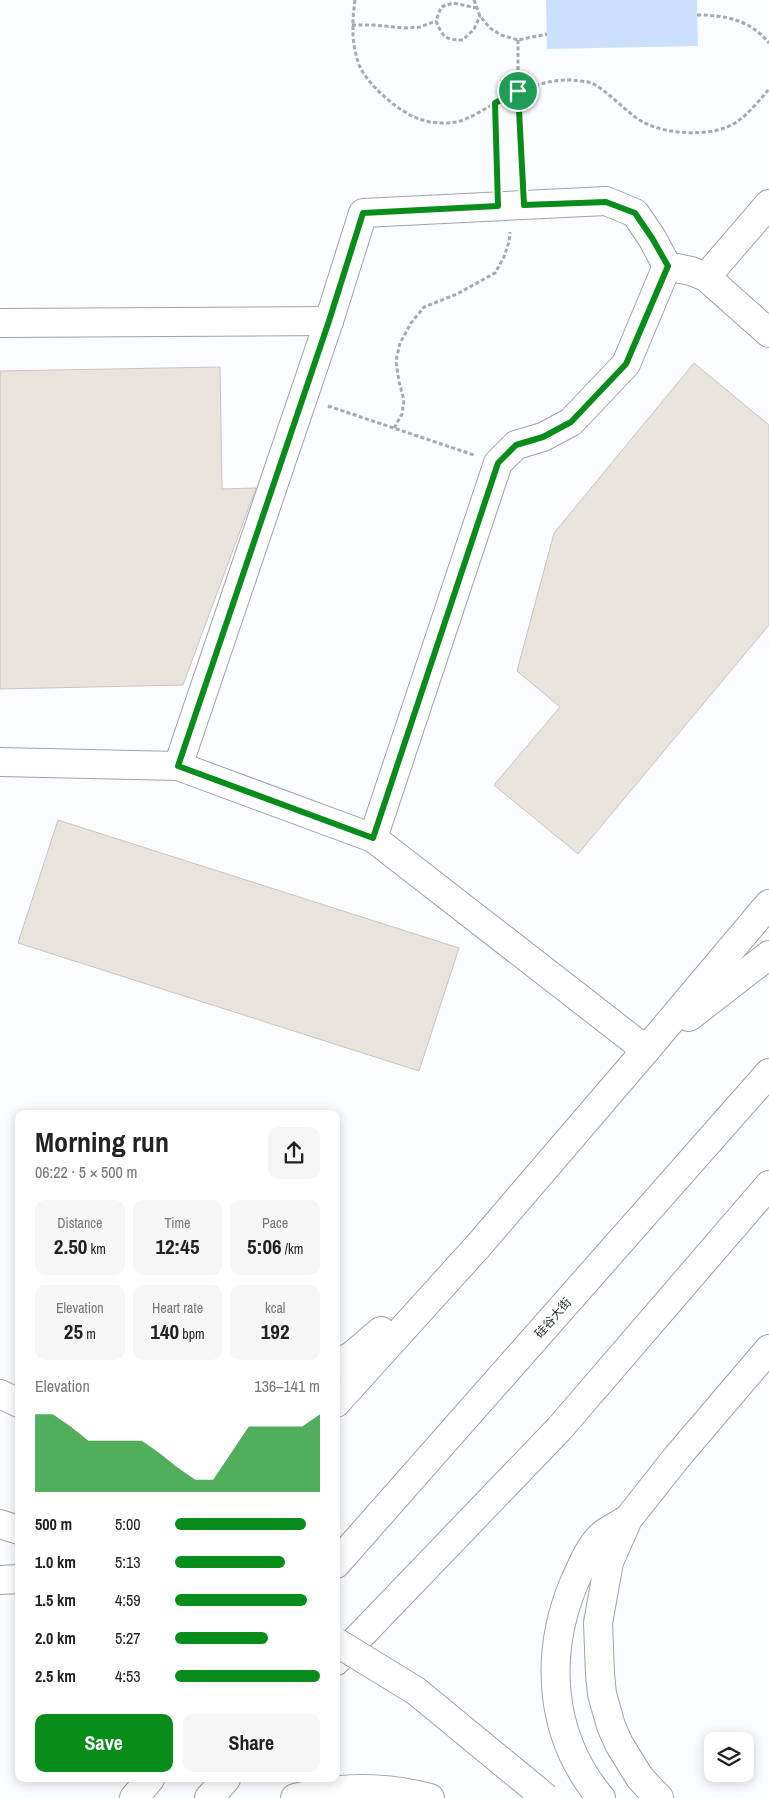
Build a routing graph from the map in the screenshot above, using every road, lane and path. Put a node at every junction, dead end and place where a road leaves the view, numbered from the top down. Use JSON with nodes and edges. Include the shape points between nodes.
{"nodes":[{"id":1,"x":355,"y":0,"type":"edge"},
{"id":2,"x":474,"y":0,"type":"edge"},
{"id":3,"x":477,"y":8,"type":"junction"},
{"id":4,"x":697,"y":15,"type":"dead end"},
{"id":5,"x":480,"y":16,"type":"junction"},
{"id":6,"x":436,"y":21,"type":"junction"},
{"id":7,"x":352,"y":25,"type":"junction"},
{"id":8,"x":547,"y":34,"type":"dead end"},
{"id":9,"x":518,"y":40,"type":"junction"},
{"id":10,"x":769,"y":43,"type":"edge"},
{"id":11,"x":769,"y":88,"type":"edge"},
{"id":12,"x":518,"y":91,"type":"junction"},
{"id":13,"x":495,"y":103,"type":"junction"},
{"id":14,"x":769,"y":204,"type":"edge"},
{"id":15,"x":512,"y":206,"type":"junction"},
{"id":16,"x":668,"y":266,"type":"junction"},
{"id":17,"x":706,"y":277,"type":"junction"},
{"id":18,"x":764,"y":319,"type":"edge"},
{"id":19,"x":329,"y":321,"type":"junction"},
{"id":20,"x":0,"y":323,"type":"edge"},
{"id":21,"x":304,"y":398,"type":"junction"},
{"id":22,"x":394,"y":428,"type":"junction"},
{"id":23,"x":498,"y":463,"type":"junction"},
{"id":24,"x":0,"y":762,"type":"edge"},
{"id":25,"x":178,"y":766,"type":"junction"},
{"id":26,"x":373,"y":838,"type":"junction"},
{"id":27,"x":769,"y":904,"type":"edge"},
{"id":28,"x":769,"y":955,"type":"edge"},
{"id":29,"x":646,"y":1050,"type":"junction"},
{"id":30,"x":769,"y":1073,"type":"edge"},
{"id":31,"x":769,"y":1185,"type":"edge"},
{"id":32,"x":479,"y":1244,"type":"junction"},
{"id":33,"x":769,"y":1349,"type":"edge"},
{"id":34,"x":340,"y":1362,"type":"edge"},
{"id":35,"x":0,"y":1394,"type":"edge"},
{"id":36,"x":340,"y":1399,"type":"edge"},
{"id":37,"x":15,"y":1401,"type":"edge"},
{"id":38,"x":628,"y":1519,"type":"junction"},
{"id":39,"x":0,"y":1524,"type":"edge"},
{"id":40,"x":15,"y":1529,"type":"edge"},
{"id":41,"x":340,"y":1559,"type":"edge"},
{"id":42,"x":0,"y":1580,"type":"edge"},
{"id":43,"x":15,"y":1580,"type":"edge"},
{"id":44,"x":340,"y":1644,"type":"edge"},
{"id":45,"x":340,"y":1657,"type":"edge"},
{"id":46,"x":147,"y":1782,"type":"edge"},
{"id":47,"x":223,"y":1782,"type":"edge"},
{"id":48,"x":134,"y":1798,"type":"edge"},
{"id":49,"x":209,"y":1798,"type":"edge"},
{"id":50,"x":295,"y":1798,"type":"edge"},
{"id":51,"x":430,"y":1798,"type":"edge"},
{"id":52,"x":546,"y":1798,"type":"edge"},
{"id":53,"x":601,"y":1798,"type":"edge"},
{"id":54,"x":659,"y":1798,"type":"edge"}],
"edges":[{"from":1,"to":7,"type":"path"},
{"from":2,"to":3,"type":"path"},
{"from":3,"to":5,"type":"path"},
{"from":3,"to":6,"type":"path","via":[[453,3],[441,7]]},
{"from":4,"to":10,"type":"path","via":[[718,15],[743,21]]},
{"from":5,"to":6,"type":"path","via":[[474,30],[463,40],[450,40],[441,34]]},
{"from":5,"to":9,"type":"path","via":[[501,35]]},
{"from":6,"to":7,"type":"path","via":[[404,28]]},
{"from":7,"to":13,"type":"path","via":[[360,68],[371,84],[384,97],[418,119],[457,122]]},
{"from":8,"to":9,"type":"path"},
{"from":9,"to":12,"type":"path"},
{"from":11,"to":12,"type":"path","via":[[737,122],[697,134],[644,123],[590,82],[543,83]]},
{"from":12,"to":13,"type":"path"},
{"from":12,"to":15,"type":"path"},
{"from":13,"to":15,"type":"path"},
{"from":14,"to":17,"type":"main road"},
{"from":15,"to":16,"type":"main road","via":[[606,202],[635,213]]},
{"from":15,"to":19,"type":"main road","via":[[363,213]]},
{"from":15,"to":22,"type":"path","via":[[509,242],[495,273],[457,294],[424,307],[410,323],[400,342],[396,361],[404,400],[402,414]]},
{"from":16,"to":17,"type":"main road"},
{"from":16,"to":23,"type":"main road","via":[[626,364],[571,422],[543,437],[516,445]]},
{"from":17,"to":18,"type":"main road"},
{"from":19,"to":20,"type":"main road"},
{"from":19,"to":21,"type":"main road"},
{"from":21,"to":22,"type":"path"},
{"from":21,"to":25,"type":"main road"},
{"from":22,"to":23,"type":"path"},
{"from":23,"to":26,"type":"main road"},
{"from":24,"to":25,"type":"main road"},
{"from":25,"to":26,"type":"main road"},
{"from":26,"to":29,"type":"main road"},
{"from":27,"to":29,"type":"main road"},
{"from":28,"to":29,"type":"main road"},
{"from":29,"to":32,"type":"main road"},
{"from":30,"to":41,"type":"main road","name":"硅谷大街"},
{"from":31,"to":45,"type":"main road","via":[[559,1429]]},
{"from":32,"to":34,"type":"main road","via":[[353,1355]]},
{"from":32,"to":36,"type":"main road"},
{"from":33,"to":38,"type":"main road"},
{"from":35,"to":37,"type":"main road"},
{"from":38,"to":53,"type":"main road","via":[[601,1536],[582,1563],[563,1612],[555,1656],[558,1703],[567,1738],[581,1770]]},
{"from":38,"to":54,"type":"main road","via":[[609,1562],[603,1594],[598,1623],[600,1674],[606,1712],[619,1744],[640,1778]]},
{"from":39,"to":40,"type":"main road"},
{"from":42,"to":43,"type":"main road"},
{"from":44,"to":52,"type":"main road","bridge":true,"via":[[416,1691]]},
{"from":46,"to":48,"type":"main road"},
{"from":47,"to":49,"type":"main road"},
{"from":50,"to":51,"type":"main road","via":[[320,1792],[369,1788]]}]}
